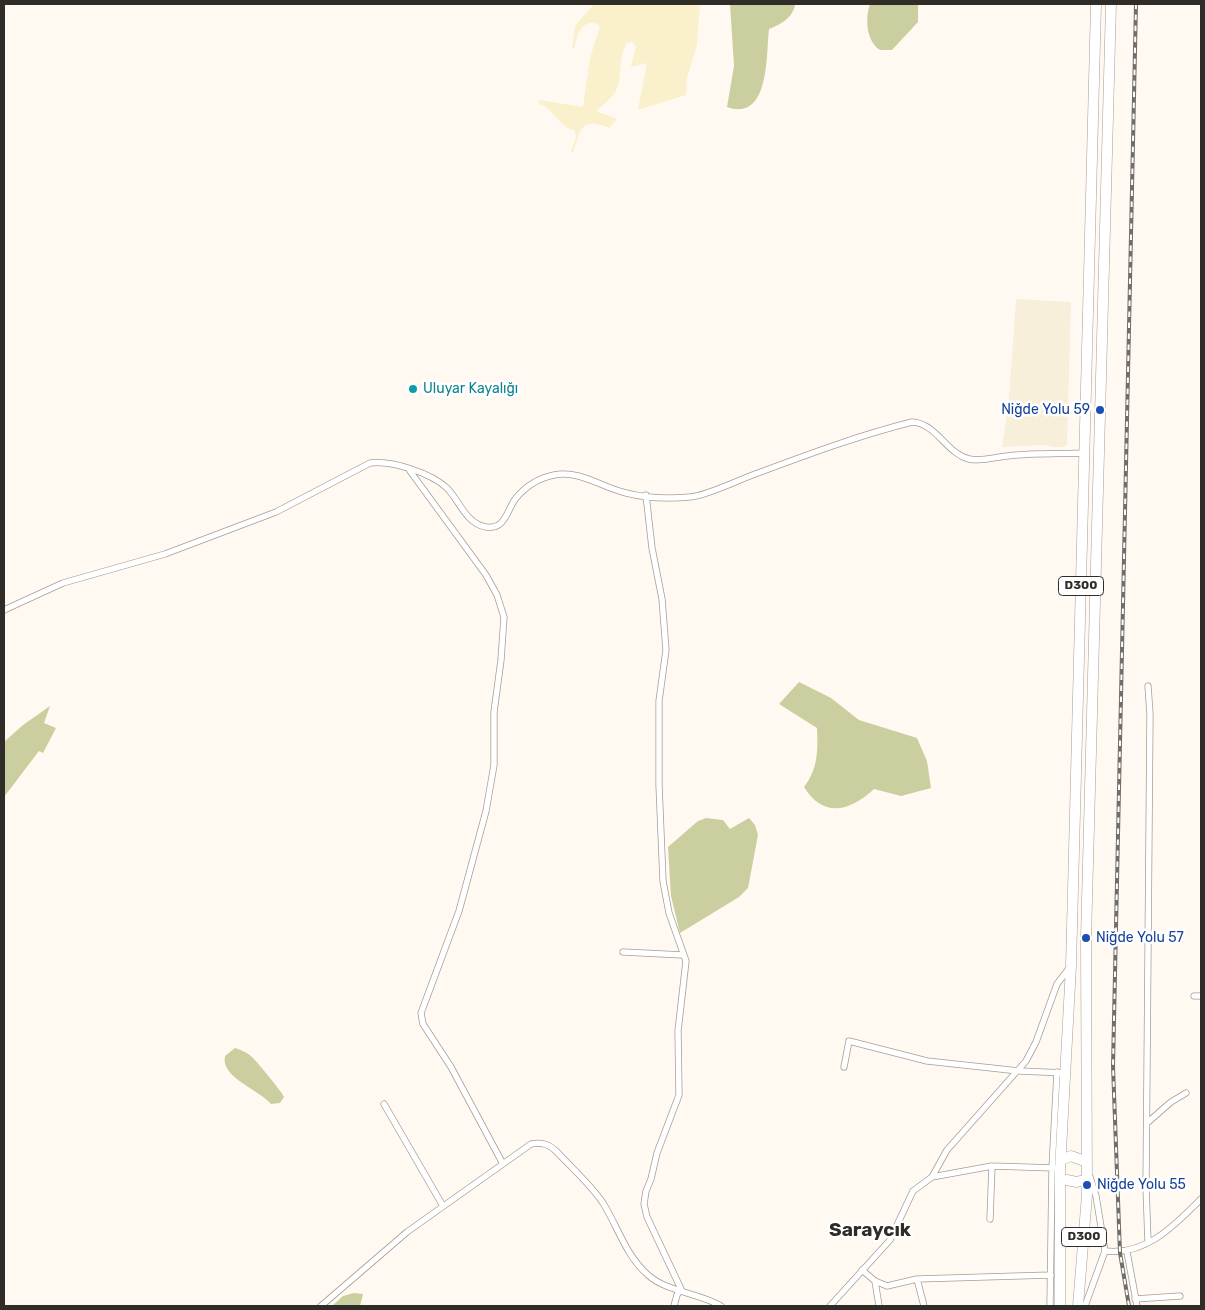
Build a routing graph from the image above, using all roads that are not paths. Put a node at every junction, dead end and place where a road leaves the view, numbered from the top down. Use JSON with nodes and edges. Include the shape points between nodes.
{"nodes":[{"id":1,"x":1096,"y":4,"type":"edge"},
{"id":2,"x":1111,"y":4,"type":"edge"},
{"id":3,"x":1084,"y":453,"type":"junction"},
{"id":4,"x":409,"y":470,"type":"junction"},
{"id":5,"x":646,"y":495,"type":"junction"},
{"id":6,"x":4,"y":610,"type":"edge"},
{"id":7,"x":1148,"y":686,"type":"dead end"},
{"id":8,"x":623,"y":952,"type":"dead end"},
{"id":9,"x":683,"y":955,"type":"junction"},
{"id":10,"x":1071,"y":966,"type":"junction"},
{"id":11,"x":844,"y":1067,"type":"dead end"},
{"id":12,"x":1018,"y":1071,"type":"junction"},
{"id":13,"x":1062,"y":1073,"type":"junction"},
{"id":14,"x":1186,"y":1093,"type":"dead end"},
{"id":15,"x":384,"y":1104,"type":"dead end"},
{"id":16,"x":1147,"y":1123,"type":"junction"},
{"id":17,"x":502,"y":1164,"type":"junction"},
{"id":18,"x":1087,"y":1165,"type":"junction"},
{"id":19,"x":992,"y":1166,"type":"junction"},
{"id":20,"x":1059,"y":1169,"type":"junction"},
{"id":21,"x":932,"y":1176,"type":"junction"},
{"id":22,"x":1087,"y":1179,"type":"junction"},
{"id":23,"x":1201,"y":1198,"type":"edge"},
{"id":24,"x":443,"y":1206,"type":"junction"},
{"id":25,"x":990,"y":1219,"type":"dead end"},
{"id":26,"x":1148,"y":1242,"type":"junction"},
{"id":27,"x":1105,"y":1251,"type":"junction"},
{"id":28,"x":1127,"y":1252,"type":"junction"},
{"id":29,"x":862,"y":1270,"type":"junction"},
{"id":30,"x":1051,"y":1276,"type":"junction"},
{"id":31,"x":917,"y":1278,"type":"junction"},
{"id":32,"x":875,"y":1282,"type":"junction"},
{"id":33,"x":681,"y":1290,"type":"junction"},
{"id":34,"x":1180,"y":1296,"type":"dead end"},
{"id":35,"x":1135,"y":1299,"type":"junction"},
{"id":36,"x":321,"y":1306,"type":"edge"},
{"id":37,"x":674,"y":1306,"type":"edge"},
{"id":38,"x":721,"y":1306,"type":"edge"},
{"id":39,"x":830,"y":1306,"type":"edge"},
{"id":40,"x":879,"y":1306,"type":"edge"},
{"id":41,"x":924,"y":1306,"type":"edge"},
{"id":42,"x":1050,"y":1306,"type":"edge"},
{"id":43,"x":1060,"y":1306,"type":"edge"},
{"id":44,"x":1078,"y":1306,"type":"edge"},
{"id":45,"x":1085,"y":1306,"type":"edge"},
{"id":46,"x":1137,"y":1306,"type":"edge"}],
"edges":[{"from":1,"to":3,"type":"highway","number":"D300"},
{"from":2,"to":18,"type":"highway","number":"D300","via":[[1086,938]]},
{"from":3,"to":5,"type":"street","via":[[1007,456],[982,461],[968,459],[957,454],[923,424],[912,422],[823,448],[693,497]]},
{"from":3,"to":10,"type":"highway","number":"D300"},
{"from":4,"to":5,"type":"street","via":[[433,477],[448,489],[471,518],[486,527],[503,522],[515,498],[530,484],[546,476],[579,475],[626,493]]},
{"from":4,"to":6,"type":"street","via":[[382,461],[370,463],[276,512],[165,554],[63,583]]},
{"from":4,"to":17,"type":"street","via":[[486,575],[498,594],[504,617],[494,712],[494,765],[486,811],[459,911],[422,1013],[423,1024]]},
{"from":5,"to":9,"type":"street","via":[[662,599],[666,650],[659,710],[663,881],[669,913]]},
{"from":7,"to":16,"type":"street"},
{"from":8,"to":9,"type":"street"},
{"from":9,"to":33,"type":"street","via":[[686,961],[678,1031],[678,1095],[657,1153],[644,1204]]},
{"from":10,"to":12,"type":"street","via":[[1057,984],[1036,1042]]},
{"from":10,"to":13,"type":"highway","number":"D300"},
{"from":11,"to":12,"type":"street","via":[[849,1041],[927,1061]]},
{"from":12,"to":13,"type":"street"},
{"from":12,"to":21,"type":"street","via":[[947,1150]]},
{"from":13,"to":20,"type":"highway","number":"D300"},
{"from":14,"to":16,"type":"street"},
{"from":15,"to":24,"type":"street"},
{"from":16,"to":26,"type":"street"},
{"from":17,"to":24,"type":"street"},
{"from":17,"to":33,"type":"street","via":[[531,1144],[552,1147],[602,1202],[636,1263],[648,1276]]},
{"from":18,"to":20,"type":"highway","via":[[1071,1156]]},
{"from":18,"to":22,"type":"highway","number":"D300"},
{"from":18,"to":27,"type":"street"},
{"from":19,"to":20,"type":"street"},
{"from":19,"to":21,"type":"street"},
{"from":19,"to":25,"type":"street"},
{"from":20,"to":22,"type":"highway","via":[[1077,1182]]},
{"from":20,"to":30,"type":"street"},
{"from":20,"to":43,"type":"highway","number":"D300"},
{"from":21,"to":29,"type":"street","via":[[913,1192],[890,1240]]},
{"from":22,"to":44,"type":"highway","number":"D300"},
{"from":23,"to":26,"type":"street","via":[[1174,1226]]},
{"from":24,"to":36,"type":"street","via":[[407,1232]]},
{"from":26,"to":28,"type":"street"},
{"from":27,"to":28,"type":"street"},
{"from":27,"to":45,"type":"street"},
{"from":28,"to":35,"type":"street"},
{"from":29,"to":32,"type":"street"},
{"from":29,"to":39,"type":"street"},
{"from":30,"to":31,"type":"street"},
{"from":30,"to":42,"type":"street"},
{"from":31,"to":32,"type":"street","via":[[887,1286]]},
{"from":31,"to":41,"type":"street"},
{"from":32,"to":40,"type":"street"},
{"from":33,"to":37,"type":"street"},
{"from":33,"to":38,"type":"street","via":[[706,1297]]},
{"from":34,"to":35,"type":"street"},
{"from":35,"to":46,"type":"street"}]}
